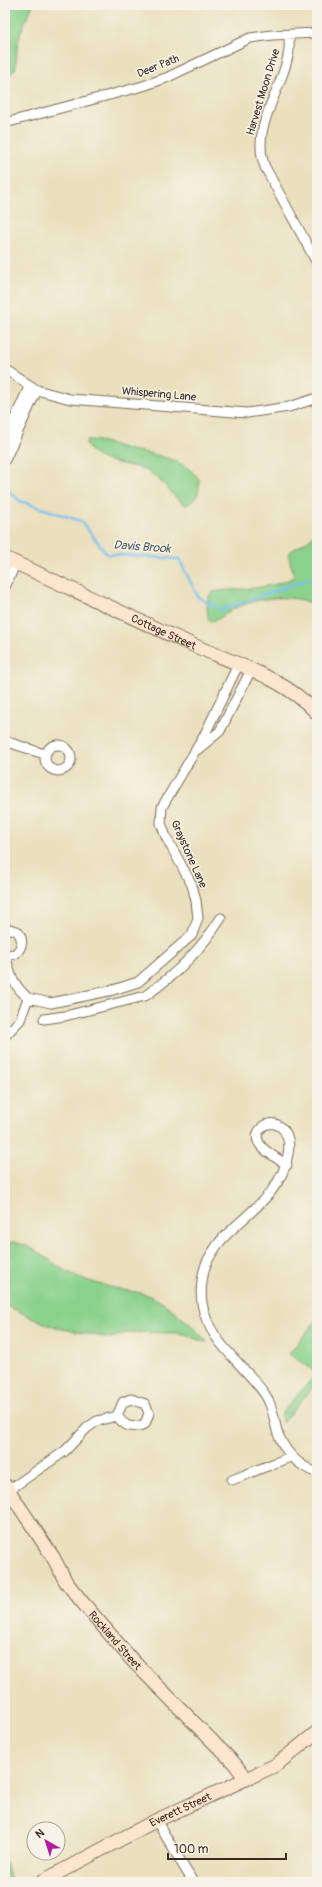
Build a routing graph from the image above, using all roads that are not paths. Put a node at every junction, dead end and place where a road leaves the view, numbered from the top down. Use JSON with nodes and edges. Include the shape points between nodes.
{"nodes":[{"id":1,"x":317,"y":33,"type":"edge"},
{"id":2,"x":289,"y":34,"type":"junction"},
{"id":3,"x":5,"y":122,"type":"edge"},
{"id":4,"x":317,"y":263,"type":"edge"},
{"id":5,"x":5,"y":370,"type":"edge"},
{"id":6,"x":33,"y":389,"type":"junction"},
{"id":7,"x":317,"y":398,"type":"edge"},
{"id":8,"x":5,"y":440,"type":"edge"},
{"id":9,"x":5,"y":460,"type":"edge"},
{"id":10,"x":10,"y":560,"type":"edge"},
{"id":11,"x":5,"y":587,"type":"edge"},
{"id":12,"x":238,"y":665,"type":"junction"},
{"id":13,"x":251,"y":670,"type":"junction"},
{"id":14,"x":317,"y":713,"type":"edge"},
{"id":15,"x":5,"y":741,"type":"edge"},
{"id":16,"x":194,"y":752,"type":"junction"},
{"id":17,"x":44,"y":754,"type":"dead end"},
{"id":18,"x":221,"y":918,"type":"dead end"},
{"id":19,"x":195,"y":927,"type":"junction"},
{"id":20,"x":5,"y":928,"type":"edge"},
{"id":21,"x":208,"y":936,"type":"junction"},
{"id":22,"x":6,"y":955,"type":"edge"},
{"id":23,"x":138,"y":982,"type":"junction"},
{"id":24,"x":81,"y":996,"type":"junction"},
{"id":25,"x":145,"y":996,"type":"junction"},
{"id":26,"x":28,"y":998,"type":"junction"},
{"id":27,"x":84,"y":1012,"type":"junction"},
{"id":28,"x":44,"y":1019,"type":"dead end"},
{"id":29,"x":5,"y":1036,"type":"edge"},
{"id":30,"x":287,"y":1165,"type":"junction"},
{"id":31,"x":117,"y":1416,"type":"dead end"},
{"id":32,"x":290,"y":1457,"type":"junction"},
{"id":33,"x":317,"y":1473,"type":"edge"},
{"id":34,"x":232,"y":1480,"type":"dead end"},
{"id":35,"x":7,"y":1488,"type":"edge"},
{"id":36,"x":317,"y":1732,"type":"edge"},
{"id":37,"x":246,"y":1779,"type":"junction"},
{"id":38,"x":156,"y":1820,"type":"junction"},
{"id":39,"x":41,"y":1882,"type":"edge"},
{"id":40,"x":193,"y":1882,"type":"edge"}],
"edges":[{"from":1,"to":2,"type":"street","name":"Deer Path"},
{"from":2,"to":3,"type":"street","name":"Deer Path","via":[[250,38],[166,78]]},
{"from":2,"to":4,"type":"street","name":"Harvest Moon Drive","via":[[288,58],[261,133],[260,150],[265,166]]},
{"from":5,"to":6,"type":"street","name":"Whispering Lane"},
{"from":6,"to":7,"type":"street","name":"Whispering Lane","via":[[70,399],[247,413],[289,407]]},
{"from":6,"to":8,"type":"street"},
{"from":6,"to":9,"type":"street"},
{"from":10,"to":11,"type":"street"},
{"from":10,"to":12,"type":"street","name":"Cottage Street"},
{"from":12,"to":13,"type":"street","name":"Cottage Street"},
{"from":12,"to":16,"type":"street","name":"Graystone Lane"},
{"from":13,"to":14,"type":"street","name":"Cottage Street","via":[[286,687]]},
{"from":13,"to":16,"type":"street","name":"Graystone Lane","via":[[220,732]]},
{"from":15,"to":17,"type":"street"},
{"from":16,"to":19,"type":"street","name":"Graystone Lane","via":[[162,807],[161,823],[192,885],[198,918]]},
{"from":18,"to":21,"type":"street"},
{"from":19,"to":21,"type":"street"},
{"from":19,"to":23,"type":"street","via":[[192,935]]},
{"from":20,"to":22,"type":"street","via":[[17,931],[22,938],[19,951],[11,956]]},
{"from":21,"to":25,"type":"street","via":[[171,975]]},
{"from":22,"to":26,"type":"street","via":[[8,970],[14,982]]},
{"from":23,"to":24,"type":"street"},
{"from":23,"to":25,"type":"street"},
{"from":24,"to":26,"type":"street","via":[[51,1003]]},
{"from":24,"to":27,"type":"street"},
{"from":25,"to":27,"type":"street"},
{"from":26,"to":29,"type":"street","via":[[20,1020]]},
{"from":27,"to":28,"type":"street"},
{"from":30,"to":30,"type":"street","via":[[288,1136],[277,1125],[264,1126],[258,1132],[262,1148]]},
{"from":30,"to":32,"type":"street","via":[[272,1192],[224,1237],[208,1260],[203,1276],[202,1301],[205,1317],[212,1332],[266,1397],[277,1432]]},
{"from":31,"to":35,"type":"street","via":[[97,1421],[65,1451]]},
{"from":32,"to":33,"type":"street"},
{"from":32,"to":34,"type":"street"},
{"from":35,"to":37,"type":"street","name":"Rockland Street","via":[[53,1557],[66,1582],[83,1603],[133,1661],[234,1763]]},
{"from":36,"to":37,"type":"street","name":"Everett Street","via":[[276,1764]]},
{"from":37,"to":38,"type":"street","name":"Everett Street"},
{"from":38,"to":39,"type":"street","name":"Everett Street"},
{"from":38,"to":40,"type":"street"}]}
